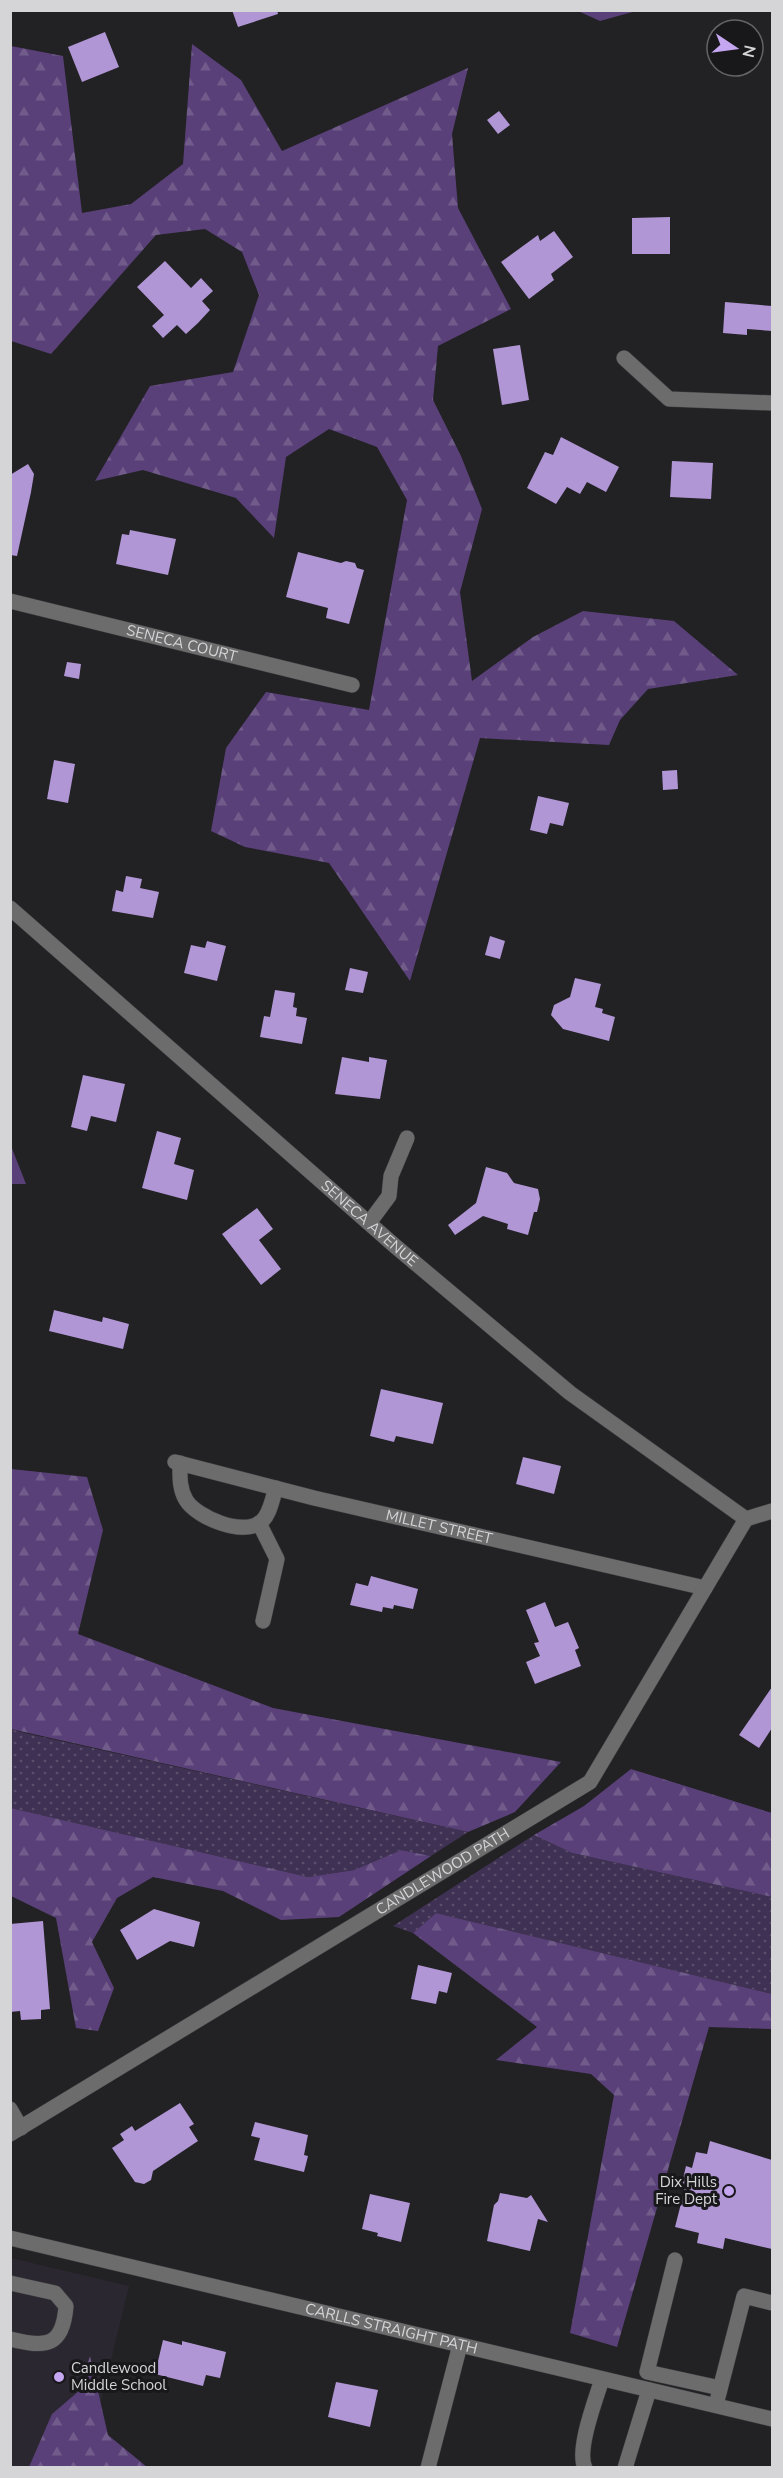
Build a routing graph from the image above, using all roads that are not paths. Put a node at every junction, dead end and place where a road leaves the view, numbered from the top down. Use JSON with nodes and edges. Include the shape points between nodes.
{"nodes":[{"id":1,"x":624,"y":358,"type":"dead end"},
{"id":2,"x":772,"y":403,"type":"edge"},
{"id":3,"x":10,"y":601,"type":"edge"},
{"id":4,"x":352,"y":685,"type":"dead end"},
{"id":5,"x":10,"y":908,"type":"edge"},
{"id":6,"x":407,"y":1138,"type":"dead end"},
{"id":7,"x":369,"y":1223,"type":"junction"},
{"id":8,"x":276,"y":1488,"type":"junction"},
{"id":9,"x":772,"y":1511,"type":"edge"},
{"id":10,"x":746,"y":1519,"type":"junction"},
{"id":11,"x":259,"y":1523,"type":"junction"},
{"id":12,"x":705,"y":1588,"type":"junction"},
{"id":13,"x":263,"y":1621,"type":"dead end"},
{"id":14,"x":10,"y":2109,"type":"edge"},
{"id":15,"x":16,"y":2131,"type":"edge"},
{"id":16,"x":10,"y":2238,"type":"edge"},
{"id":17,"x":675,"y":2260,"type":"dead end"},
{"id":18,"x":10,"y":2283,"type":"edge"},
{"id":19,"x":772,"y":2303,"type":"edge"},
{"id":20,"x":10,"y":2339,"type":"edge"},
{"id":21,"x":460,"y":2345,"type":"junction"},
{"id":22,"x":647,"y":2372,"type":"junction"},
{"id":23,"x":602,"y":2379,"type":"junction"},
{"id":24,"x":720,"y":2388,"type":"junction"},
{"id":25,"x":646,"y":2389,"type":"junction"},
{"id":26,"x":716,"y":2406,"type":"junction"},
{"id":27,"x":772,"y":2419,"type":"edge"},
{"id":28,"x":428,"y":2468,"type":"edge"},
{"id":29,"x":585,"y":2468,"type":"edge"},
{"id":30,"x":625,"y":2468,"type":"edge"}],
"edges":[{"from":1,"to":2,"type":"street","via":[[669,399]]},
{"from":3,"to":4,"type":"street","name":"SENECA COURT"},
{"from":5,"to":7,"type":"street","name":"SENECA AVENUE"},
{"from":6,"to":7,"type":"street","via":[[391,1176],[389,1196]]},
{"from":7,"to":10,"type":"street","name":"SENECA AVENUE","via":[[570,1393]]},
{"from":8,"to":11,"type":"street","via":[[266,1517]]},
{"from":8,"to":11,"type":"street","name":"MILLET STREET","via":[[178,1462],[185,1498],[201,1516],[237,1526]]},
{"from":8,"to":12,"type":"street","name":"MILLET STREET"},
{"from":9,"to":10,"type":"street"},
{"from":10,"to":12,"type":"street","name":"CANDLEWOOD PATH"},
{"from":11,"to":13,"type":"street","via":[[277,1559]]},
{"from":12,"to":15,"type":"street","name":"CANDLEWOOD PATH","via":[[590,1782]]},
{"from":14,"to":15,"type":"street"},
{"from":16,"to":21,"type":"street","name":"CARLLS STRAIGHT PATH"},
{"from":17,"to":22,"type":"street"},
{"from":18,"to":20,"type":"street","via":[[55,2293],[66,2306],[64,2325],[55,2339],[36,2345]]},
{"from":19,"to":24,"type":"street","via":[[744,2296]]},
{"from":21,"to":23,"type":"street","name":"CARLLS STRAIGHT PATH"},
{"from":21,"to":28,"type":"street"},
{"from":22,"to":24,"type":"street"},
{"from":22,"to":25,"type":"street"},
{"from":23,"to":25,"type":"street","name":"CARLLS STRAIGHT PATH"},
{"from":23,"to":29,"type":"street","via":[[585,2440]]},
{"from":24,"to":26,"type":"street"},
{"from":25,"to":26,"type":"street","name":"CARLLS STRAIGHT PATH"},
{"from":25,"to":30,"type":"street"},
{"from":26,"to":27,"type":"street","name":"CARLLS STRAIGHT PATH"}]}
